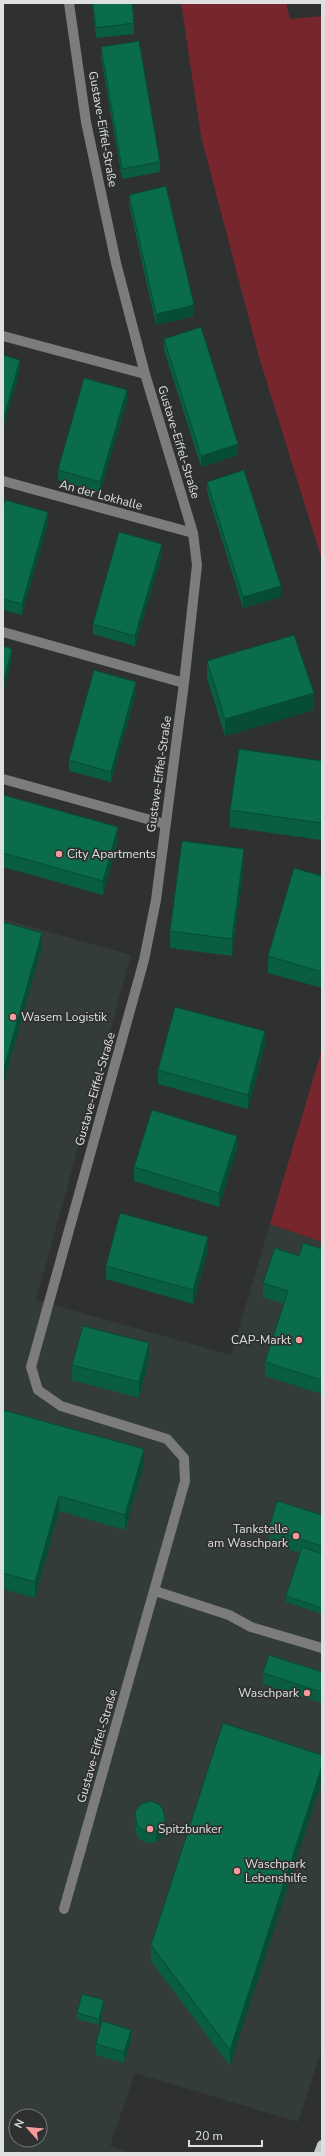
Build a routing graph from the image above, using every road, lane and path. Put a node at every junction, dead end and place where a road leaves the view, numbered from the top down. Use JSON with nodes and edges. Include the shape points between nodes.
{"nodes":[{"id":1,"x":69,"y":3,"type":"edge"},
{"id":2,"x":3,"y":336,"type":"edge"},
{"id":3,"x":145,"y":374,"type":"junction"},
{"id":4,"x":3,"y":481,"type":"edge"},
{"id":5,"x":193,"y":533,"type":"junction"},
{"id":6,"x":3,"y":632,"type":"edge"},
{"id":7,"x":184,"y":683,"type":"junction"},
{"id":8,"x":3,"y":779,"type":"edge"},
{"id":9,"x":165,"y":824,"type":"junction"},
{"id":10,"x":155,"y":1591,"type":"junction"},
{"id":11,"x":322,"y":1648,"type":"edge"},
{"id":12,"x":64,"y":1909,"type":"dead end"},
{"id":13,"x":322,"y":2145,"type":"edge"},
{"id":14,"x":319,"y":2153,"type":"edge"}],
"edges":[{"from":1,"to":3,"type":"street","name":"Gustave-Eiffel-Straße","via":[[88,130],[116,264]]},
{"from":2,"to":3,"type":"street"},
{"from":3,"to":5,"type":"street","name":"Gustave-Eiffel-Straße"},
{"from":4,"to":5,"type":"street","name":"An der Lokhalle"},
{"from":5,"to":7,"type":"street","name":"Gustave-Eiffel-Straße","via":[[197,565]]},
{"from":6,"to":7,"type":"street"},
{"from":7,"to":9,"type":"street","name":"Gustave-Eiffel-Straße"},
{"from":8,"to":9,"type":"street"},
{"from":9,"to":10,"type":"street","name":"Gustave-Eiffel-Straße","via":[[156,900],[144,960],[30,1367],[38,1390],[61,1406],[167,1439],[184,1458],[185,1481]]},
{"from":10,"to":11,"type":"street","via":[[229,1615],[251,1627]]},
{"from":10,"to":12,"type":"street","name":"Gustave-Eiffel-Straße"},
{"from":13,"to":14,"type":"main road"}]}
